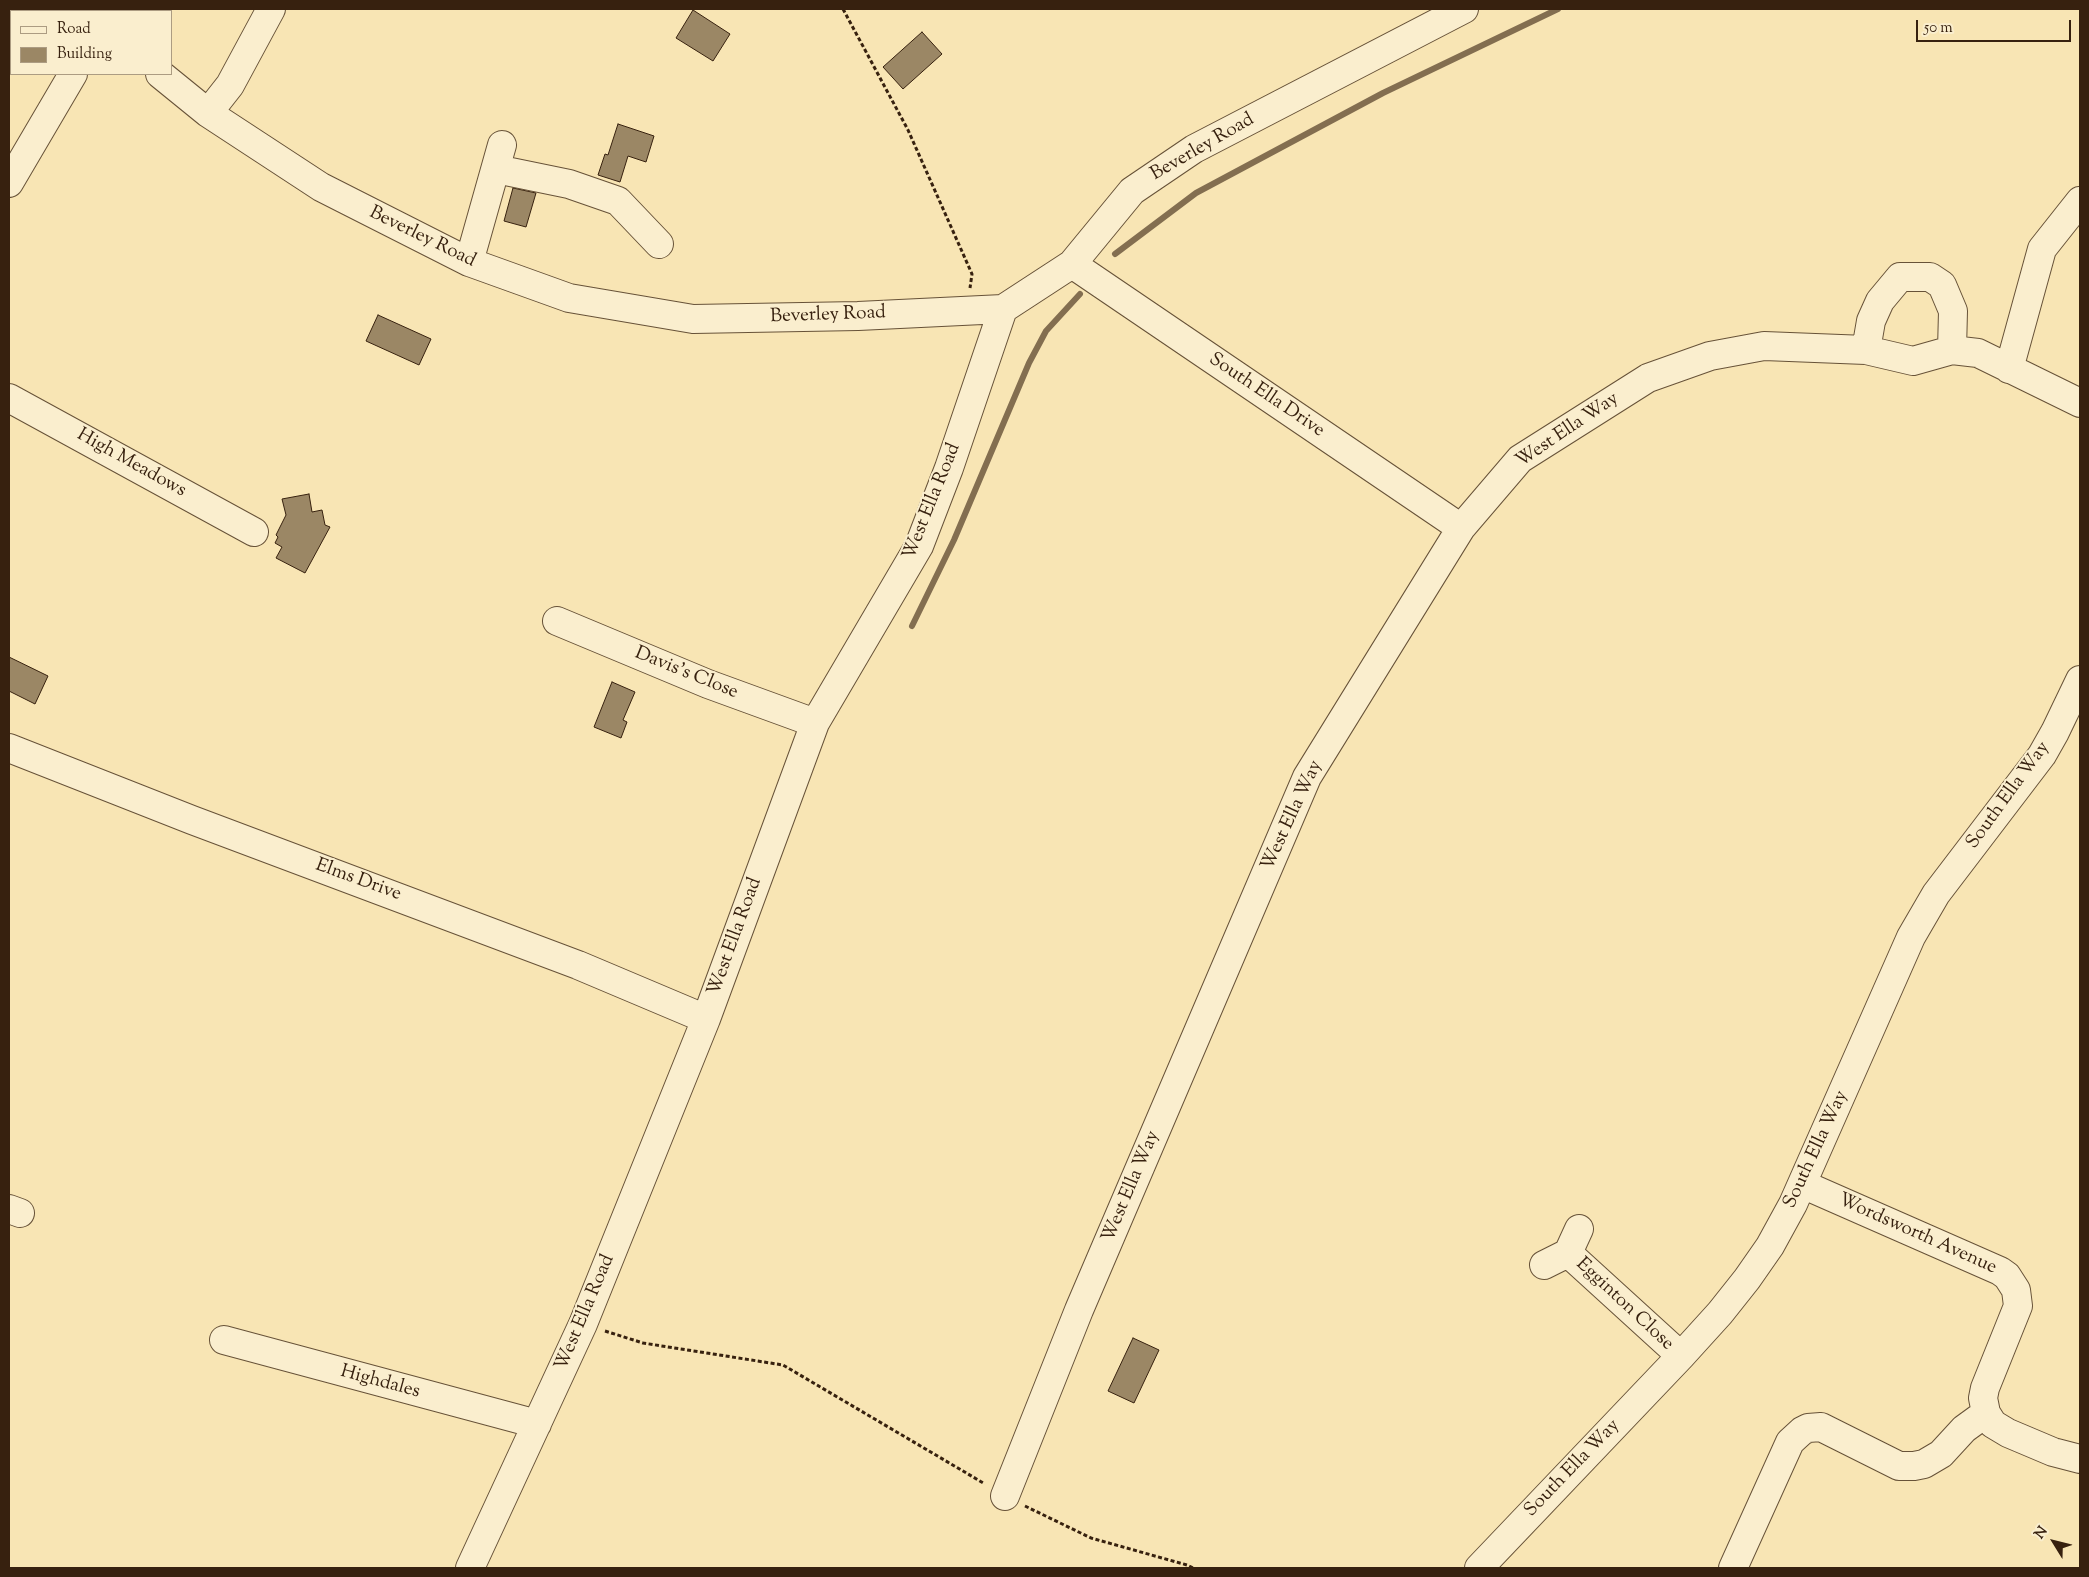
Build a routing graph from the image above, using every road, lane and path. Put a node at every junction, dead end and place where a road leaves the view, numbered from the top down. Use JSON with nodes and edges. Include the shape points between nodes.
{"nodes":[{"id":1,"x":271,"y":9,"type":"edge"},
{"id":2,"x":843,"y":9,"type":"edge"},
{"id":3,"x":1464,"y":9,"type":"edge"},
{"id":4,"x":72,"y":75,"type":"edge"},
{"id":5,"x":161,"y":75,"type":"edge"},
{"id":6,"x":208,"y":113,"type":"junction"},
{"id":7,"x":9,"y":183,"type":"edge"},
{"id":8,"x":2080,"y":201,"type":"edge"},
{"id":9,"x":645,"y":238,"type":"dead end"},
{"id":10,"x":469,"y":262,"type":"junction"},
{"id":11,"x":1072,"y":264,"type":"junction"},
{"id":12,"x":1003,"y":310,"type":"junction"},
{"id":13,"x":966,"y":311,"type":"junction"},
{"id":14,"x":1866,"y":350,"type":"junction"},
{"id":15,"x":1952,"y":350,"type":"junction"},
{"id":16,"x":2009,"y":369,"type":"junction"},
{"id":17,"x":9,"y":398,"type":"edge"},
{"id":18,"x":2080,"y":403,"type":"edge"},
{"id":19,"x":1461,"y":528,"type":"junction"},
{"id":20,"x":254,"y":532,"type":"dead end"},
{"id":21,"x":557,"y":621,"type":"dead end"},
{"id":22,"x":2080,"y":680,"type":"edge"},
{"id":23,"x":815,"y":723,"type":"junction"},
{"id":24,"x":9,"y":748,"type":"edge"},
{"id":25,"x":706,"y":1019,"type":"junction"},
{"id":26,"x":1802,"y":1184,"type":"junction"},
{"id":27,"x":1579,"y":1229,"type":"dead end"},
{"id":28,"x":1568,"y":1253,"type":"junction"},
{"id":29,"x":1544,"y":1265,"type":"dead end"},
{"id":30,"x":583,"y":1324,"type":"junction"},
{"id":31,"x":223,"y":1339,"type":"dead end"},
{"id":32,"x":1681,"y":1356,"type":"junction"},
{"id":33,"x":1986,"y":1413,"type":"junction"},
{"id":34,"x":537,"y":1424,"type":"junction"},
{"id":35,"x":2080,"y":1458,"type":"edge"},
{"id":36,"x":1005,"y":1496,"type":"junction"},
{"id":37,"x":470,"y":1568,"type":"edge"},
{"id":38,"x":1193,"y":1568,"type":"edge"},
{"id":39,"x":1479,"y":1568,"type":"edge"},
{"id":40,"x":1733,"y":1568,"type":"edge"}],
"edges":[{"from":1,"to":6,"type":"street","via":[[230,85]]},
{"from":2,"to":13,"type":"path","via":[[908,130],[972,274]]},
{"from":3,"to":11,"type":"street","name":"Beverley Road","via":[[1194,149],[1132,191]]},
{"from":4,"to":7,"type":"street"},
{"from":5,"to":6,"type":"street","name":"Beverley Road"},
{"from":6,"to":10,"type":"street","name":"Beverley Road","via":[[321,187]]},
{"from":8,"to":16,"type":"street","via":[[2042,249]]},
{"from":9,"to":10,"type":"street","via":[[618,201],[499,157]]},
{"from":10,"to":13,"type":"street","name":"Beverley Road","via":[[569,298],[693,319]]},
{"from":11,"to":12,"type":"street","name":"Beverley Road"},
{"from":11,"to":19,"type":"street","name":"South Ella Drive"},
{"from":12,"to":13,"type":"street","name":"Beverley Road"},
{"from":12,"to":23,"type":"street","name":"West Ella Road","via":[[919,546]]},
{"from":14,"to":15,"type":"street","name":"West Ella Way","via":[[1913,361]]},
{"from":14,"to":15,"type":"street","via":[[1871,321],[1880,301],[1900,277],[1930,277],[1942,285],[1952,312]]},
{"from":14,"to":19,"type":"street","name":"West Ella Way","via":[[1764,346],[1710,356],[1648,378],[1520,459]]},
{"from":15,"to":16,"type":"street","name":"West Ella Way","via":[[1978,353]]},
{"from":16,"to":18,"type":"street","name":"West Ella Way"},
{"from":17,"to":20,"type":"street","name":"High Meadows"},
{"from":19,"to":36,"type":"street","name":"West Ella Way","via":[[1307,778],[1078,1310]]},
{"from":21,"to":23,"type":"street","name":"Davis's Close","via":[[708,684]]},
{"from":22,"to":26,"type":"street","name":"South Ella Way","via":[[2042,755],[1936,894],[1911,937]]},
{"from":23,"to":25,"type":"street","name":"West Ella Road"},
{"from":24,"to":25,"type":"street","name":"Elms Drive","via":[[578,965]]},
{"from":25,"to":30,"type":"street","name":"West Ella Road"},
{"from":26,"to":32,"type":"street","name":"South Ella Way","via":[[1770,1246],[1747,1279]]},
{"from":26,"to":33,"type":"street","name":"Wordsworth Avenue","via":[[2000,1271],[2013,1283],[2018,1306],[1985,1388]]},
{"from":27,"to":28,"type":"street","name":"Egginton Close"},
{"from":28,"to":29,"type":"street","name":"Egginton Close"},
{"from":28,"to":32,"type":"street","name":"Egginton Close"},
{"from":30,"to":34,"type":"street","name":"West Ella Road"},
{"from":30,"to":36,"type":"path","via":[[643,1342],[783,1365]]},
{"from":31,"to":34,"type":"street","name":"Highdales"},
{"from":32,"to":39,"type":"street","name":"South Ella Way"},
{"from":33,"to":35,"type":"street","via":[[1993,1424],[2008,1433],[2053,1452]]},
{"from":33,"to":40,"type":"street","via":[[1964,1429],[1941,1454],[1914,1466],[1899,1466],[1822,1427],[1802,1431],[1790,1442]]},
{"from":34,"to":37,"type":"street","name":"West Ella Road"},
{"from":36,"to":38,"type":"path","via":[[1091,1538]]}]}
